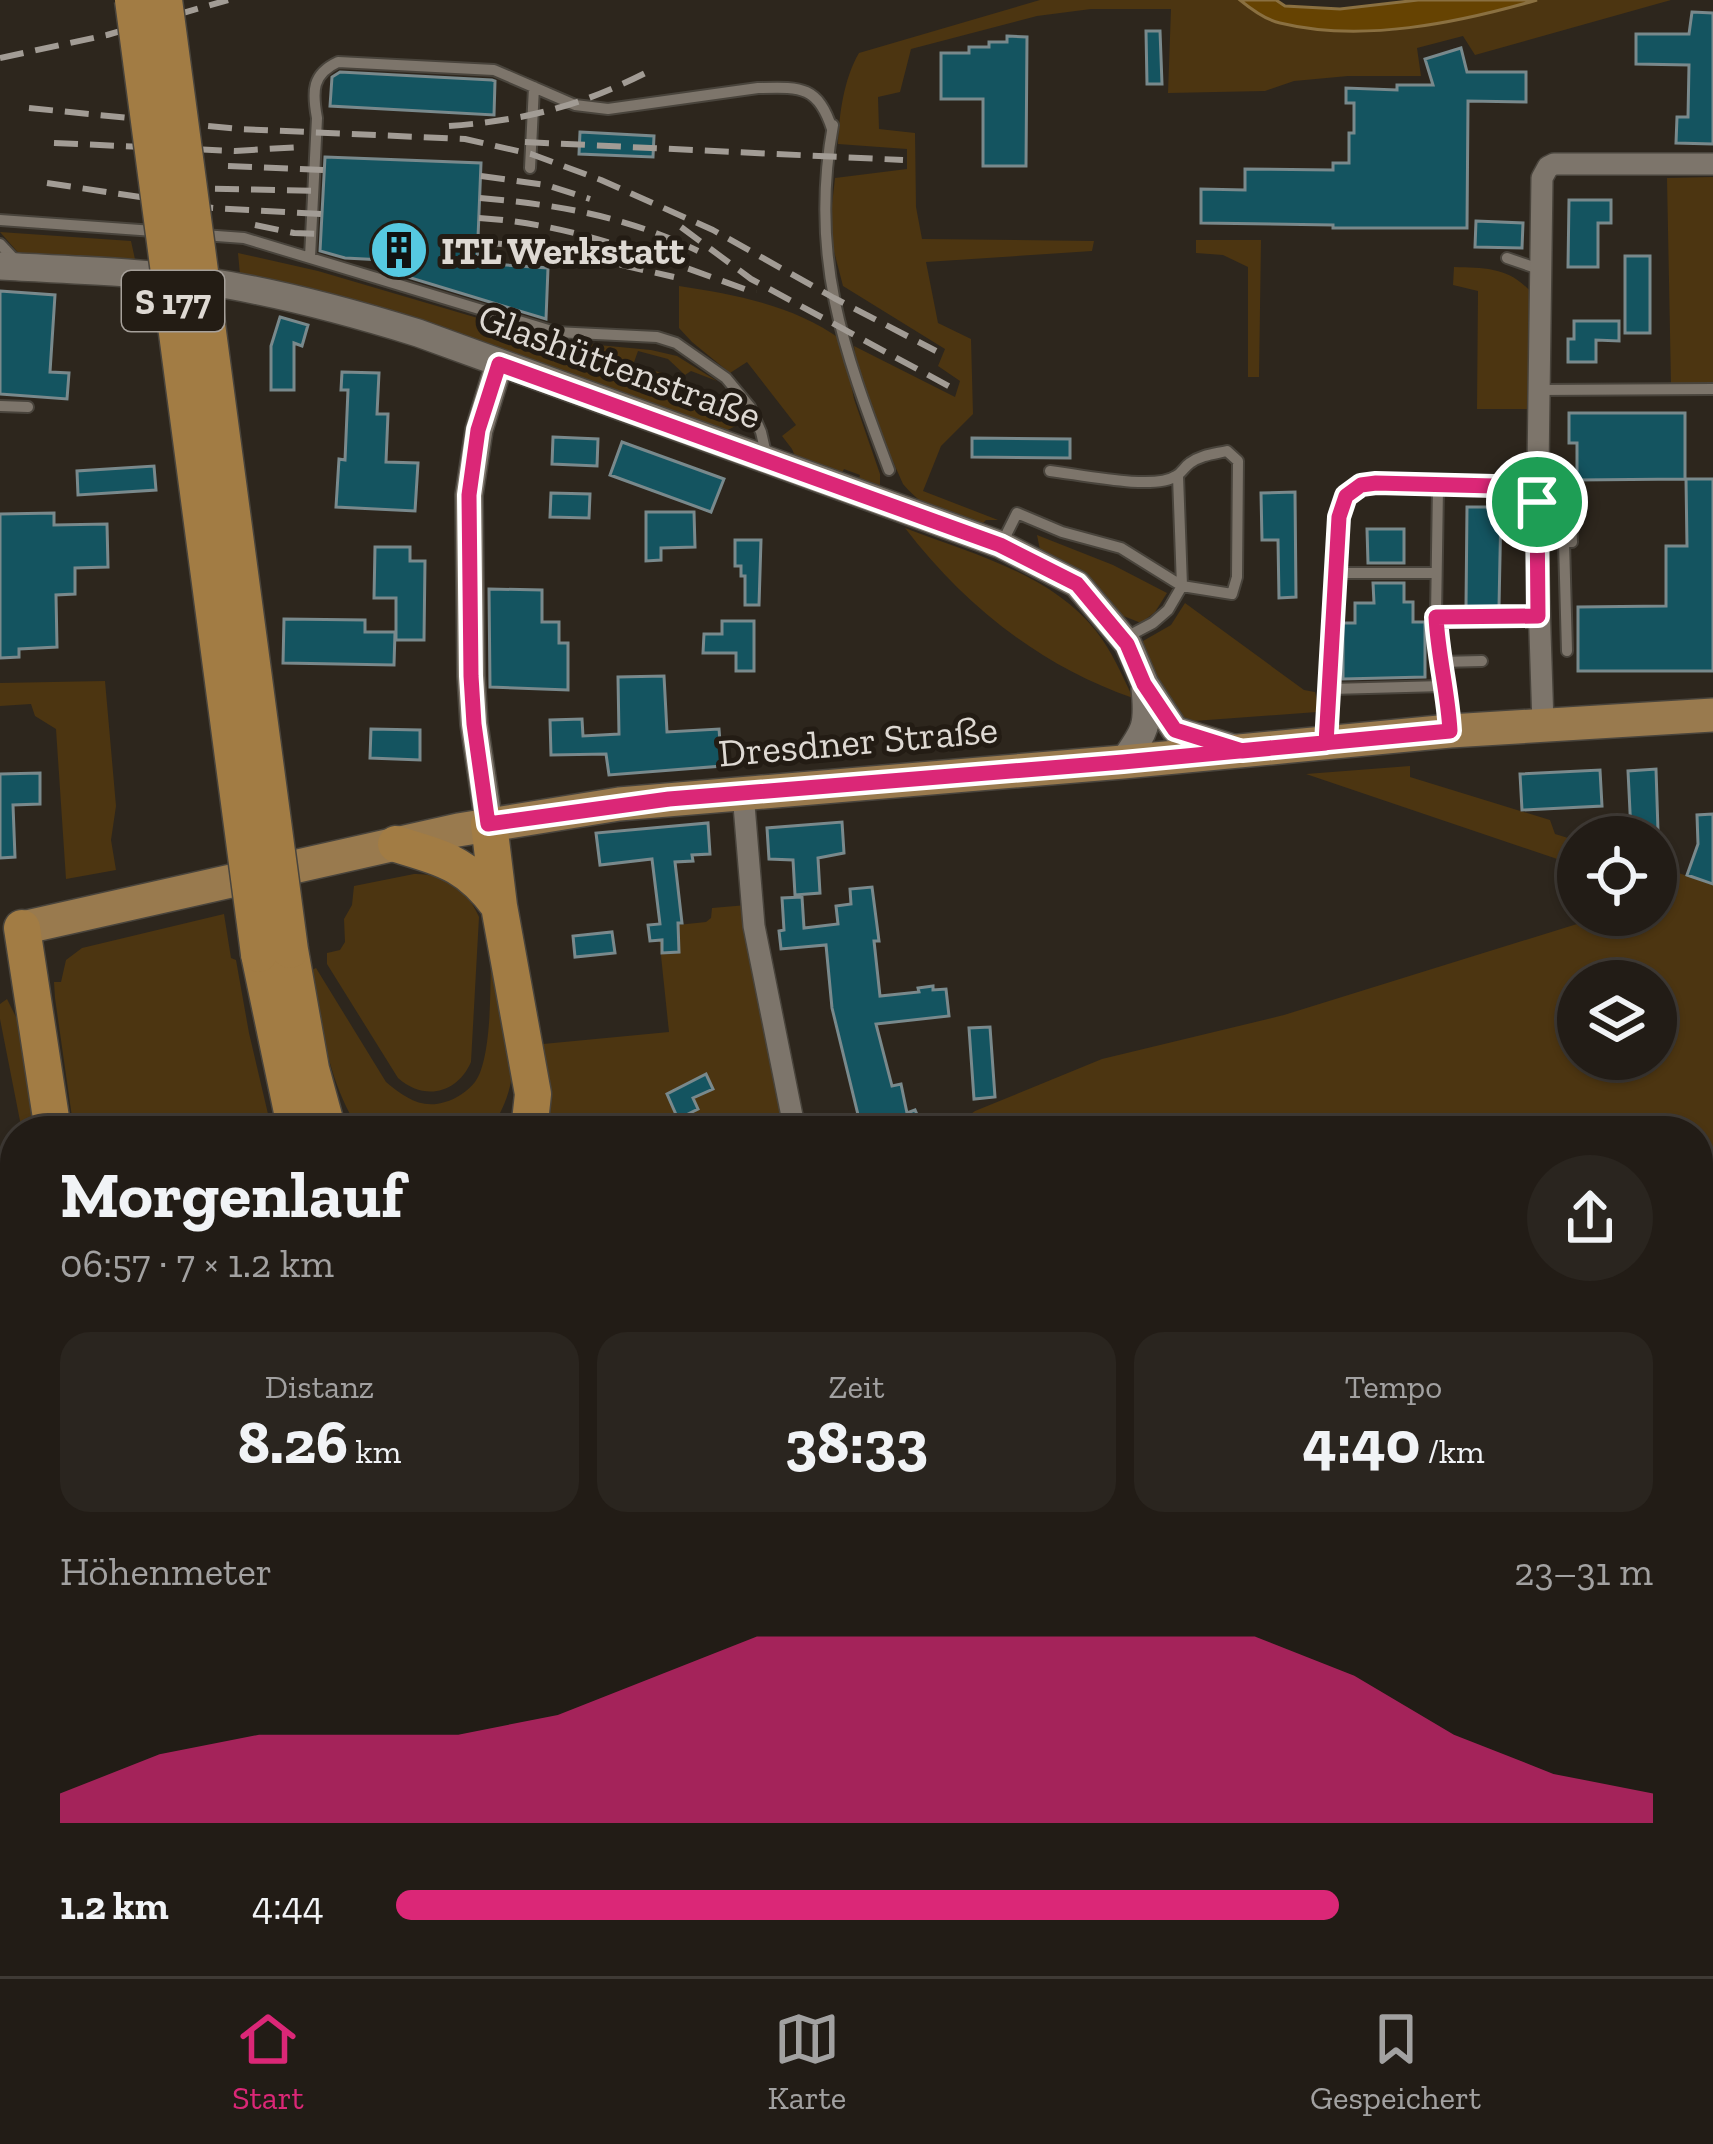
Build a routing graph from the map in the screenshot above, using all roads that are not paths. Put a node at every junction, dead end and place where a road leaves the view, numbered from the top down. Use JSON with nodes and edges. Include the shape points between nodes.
{"nodes":[{"id":1,"x":134,"y":0,"type":"edge"},
{"id":2,"x":164,"y":0,"type":"edge"},
{"id":3,"x":534,"y":87,"type":"junction"},
{"id":4,"x":1713,"y":164,"type":"edge"},
{"id":5,"x":530,"y":168,"type":"dead end"},
{"id":6,"x":0,"y":220,"type":"edge"},
{"id":7,"x":0,"y":244,"type":"edge"},
{"id":8,"x":310,"y":257,"type":"junction"},
{"id":9,"x":1507,"y":258,"type":"dead end"},
{"id":10,"x":10,"y":266,"type":"edge"},
{"id":11,"x":1539,"y":268,"type":"junction"},
{"id":12,"x":499,"y":364,"type":"junction"},
{"id":13,"x":1713,"y":388,"type":"edge"},
{"id":14,"x":1538,"y":390,"type":"junction"},
{"id":15,"x":0,"y":406,"type":"edge"},
{"id":16,"x":28,"y":407,"type":"dead end"},
{"id":17,"x":767,"y":461,"type":"junction"},
{"id":18,"x":889,"y":470,"type":"dead end"},
{"id":19,"x":1050,"y":471,"type":"dead end"},
{"id":20,"x":1178,"y":476,"type":"junction"},
{"id":21,"x":1438,"y":487,"type":"junction"},
{"id":22,"x":1570,"y":499,"type":"dead end"},
{"id":23,"x":1537,"y":502,"type":"junction"},
{"id":24,"x":1537,"y":541,"type":"junction"},
{"id":25,"x":1564,"y":542,"type":"junction"},
{"id":26,"x":1000,"y":545,"type":"junction"},
{"id":27,"x":1334,"y":573,"type":"junction"},
{"id":28,"x":1436,"y":573,"type":"junction"},
{"id":29,"x":1182,"y":586,"type":"junction"},
{"id":30,"x":1538,"y":616,"type":"junction"},
{"id":31,"x":1436,"y":617,"type":"junction"},
{"id":32,"x":1127,"y":644,"type":"junction"},
{"id":33,"x":1567,"y":651,"type":"dead end"},
{"id":34,"x":1434,"y":655,"type":"junction"},
{"id":35,"x":1482,"y":661,"type":"dead end"},
{"id":36,"x":1144,"y":684,"type":"junction"},
{"id":37,"x":1443,"y":686,"type":"junction"},
{"id":38,"x":1331,"y":689,"type":"junction"},
{"id":39,"x":1713,"y":715,"type":"edge"},
{"id":40,"x":1543,"y":724,"type":"junction"},
{"id":41,"x":1450,"y":731,"type":"junction"},
{"id":42,"x":1326,"y":743,"type":"junction"},
{"id":43,"x":1242,"y":751,"type":"junction"},
{"id":44,"x":1123,"y":762,"type":"junction"},
{"id":45,"x":743,"y":793,"type":"junction"},
{"id":46,"x":488,"y":824,"type":"junction"},
{"id":47,"x":396,"y":844,"type":"junction"},
{"id":48,"x":500,"y":906,"type":"junction"},
{"id":49,"x":22,"y":928,"type":"joint"},
{"id":50,"x":275,"y":952,"type":"junction"},
{"id":51,"x":0,"y":981,"type":"edge"},
{"id":52,"x":33,"y":1007,"type":"junction"},
{"id":53,"x":301,"y":1023,"type":"junction"},
{"id":54,"x":527,"y":1056,"type":"junction"},
{"id":55,"x":51,"y":1116,"type":"edge"},
{"id":56,"x":302,"y":1116,"type":"edge"},
{"id":57,"x":304,"y":1116,"type":"edge"},
{"id":58,"x":339,"y":1116,"type":"edge"},
{"id":59,"x":509,"y":1116,"type":"edge"},
{"id":60,"x":532,"y":1116,"type":"edge"},
{"id":61,"x":792,"y":1116,"type":"edge"}],
"edges":[{"from":1,"to":50,"type":"highway","number":"S 177","bridge":true},
{"from":2,"to":50,"type":"highway","number":"S 177","bridge":true},
{"from":3,"to":5,"type":"lane"},
{"from":3,"to":8,"type":"lane","via":[[494,70],[338,62],[323,69],[313,99]]},
{"from":3,"to":18,"type":"lane","via":[[608,109],[782,87],[808,91],[825,106],[833,127],[828,267],[850,365]]},
{"from":4,"to":11,"type":"street","via":[[1548,167]]},
{"from":6,"to":8,"type":"lane","via":[[244,238]]},
{"from":7,"to":10,"type":"lane"},
{"from":8,"to":17,"type":"lane","via":[[555,332],[676,343],[726,378],[749,407]]},
{"from":9,"to":11,"type":"lane"},
{"from":10,"to":12,"type":"street","name":"Glashüttenstraße","via":[[200,280],[290,296]]},
{"from":11,"to":14,"type":"street"},
{"from":12,"to":17,"type":"street","name":"Glashüttenstraße"},
{"from":12,"to":46,"type":"street","via":[[469,495],[471,676]]},
{"from":13,"to":14,"type":"lane"},
{"from":14,"to":23,"type":"street"},
{"from":15,"to":16,"type":"lane"},
{"from":17,"to":26,"type":"street","name":"Glashüttenstraße"},
{"from":19,"to":20,"type":"lane","via":[[1121,481]]},
{"from":20,"to":29,"type":"lane"},
{"from":20,"to":29,"type":"lane","via":[[1206,455],[1227,451],[1238,461],[1232,594]]},
{"from":21,"to":23,"type":"lane","via":[[1494,486]]},
{"from":21,"to":27,"type":"lane","via":[[1376,483],[1346,496]]},
{"from":21,"to":28,"type":"lane"},
{"from":22,"to":25,"type":"lane","via":[[1572,542]]},
{"from":23,"to":24,"type":"street"},
{"from":24,"to":25,"type":"lane"},
{"from":24,"to":30,"type":"street"},
{"from":25,"to":33,"type":"lane"},
{"from":26,"to":29,"type":"lane","via":[[1017,513],[1121,548]]},
{"from":26,"to":32,"type":"street","name":"Glashüttenstraße","via":[[1077,584]]},
{"from":27,"to":28,"type":"lane"},
{"from":27,"to":38,"type":"lane","via":[[1338,651]]},
{"from":28,"to":31,"type":"lane"},
{"from":29,"to":32,"type":"lane","via":[[1168,610]]},
{"from":30,"to":31,"type":"lane"},
{"from":30,"to":40,"type":"street"},
{"from":31,"to":34,"type":"lane"},
{"from":32,"to":36,"type":"street","name":"Glashüttenstraße"},
{"from":34,"to":35,"type":"lane"},
{"from":34,"to":37,"type":"lane"},
{"from":36,"to":43,"type":"street","name":"Glashüttenstraße","via":[[1175,730]]},
{"from":36,"to":44,"type":"street","via":[[1145,729]]},
{"from":37,"to":38,"type":"lane"},
{"from":37,"to":41,"type":"lane"},
{"from":38,"to":42,"type":"lane"},
{"from":39,"to":40,"type":"main road","name":"Dresdner Straße"},
{"from":40,"to":41,"type":"main road","name":"Dresdner Straße"},
{"from":41,"to":42,"type":"main road","name":"Dresdner Straße"},
{"from":42,"to":43,"type":"main road","name":"Dresdner Straße"},
{"from":43,"to":44,"type":"main road","name":"Dresdner Straße"},
{"from":44,"to":45,"type":"main road","name":"Dresdner Straße"},
{"from":45,"to":46,"type":"main road","name":"Dresdner Straße"},
{"from":45,"to":61,"type":"street","via":[[754,926]]},
{"from":46,"to":47,"type":"main road","name":"Dresdner Straße"},
{"from":46,"to":48,"type":"highway"},
{"from":47,"to":48,"type":"highway","via":[[458,866]]},
{"from":47,"to":49,"type":"main road","name":"Dresdner Straße"},
{"from":48,"to":54,"type":"highway"},
{"from":49,"to":52,"type":"highway"},
{"from":50,"to":53,"type":"highway"},
{"from":50,"to":56,"type":"highway"},
{"from":51,"to":52,"type":"highway"},
{"from":52,"to":55,"type":"highway"},
{"from":53,"to":57,"type":"highway"},
{"from":53,"to":58,"type":"highway"},
{"from":54,"to":59,"type":"highway"},
{"from":54,"to":60,"type":"highway"}]}
